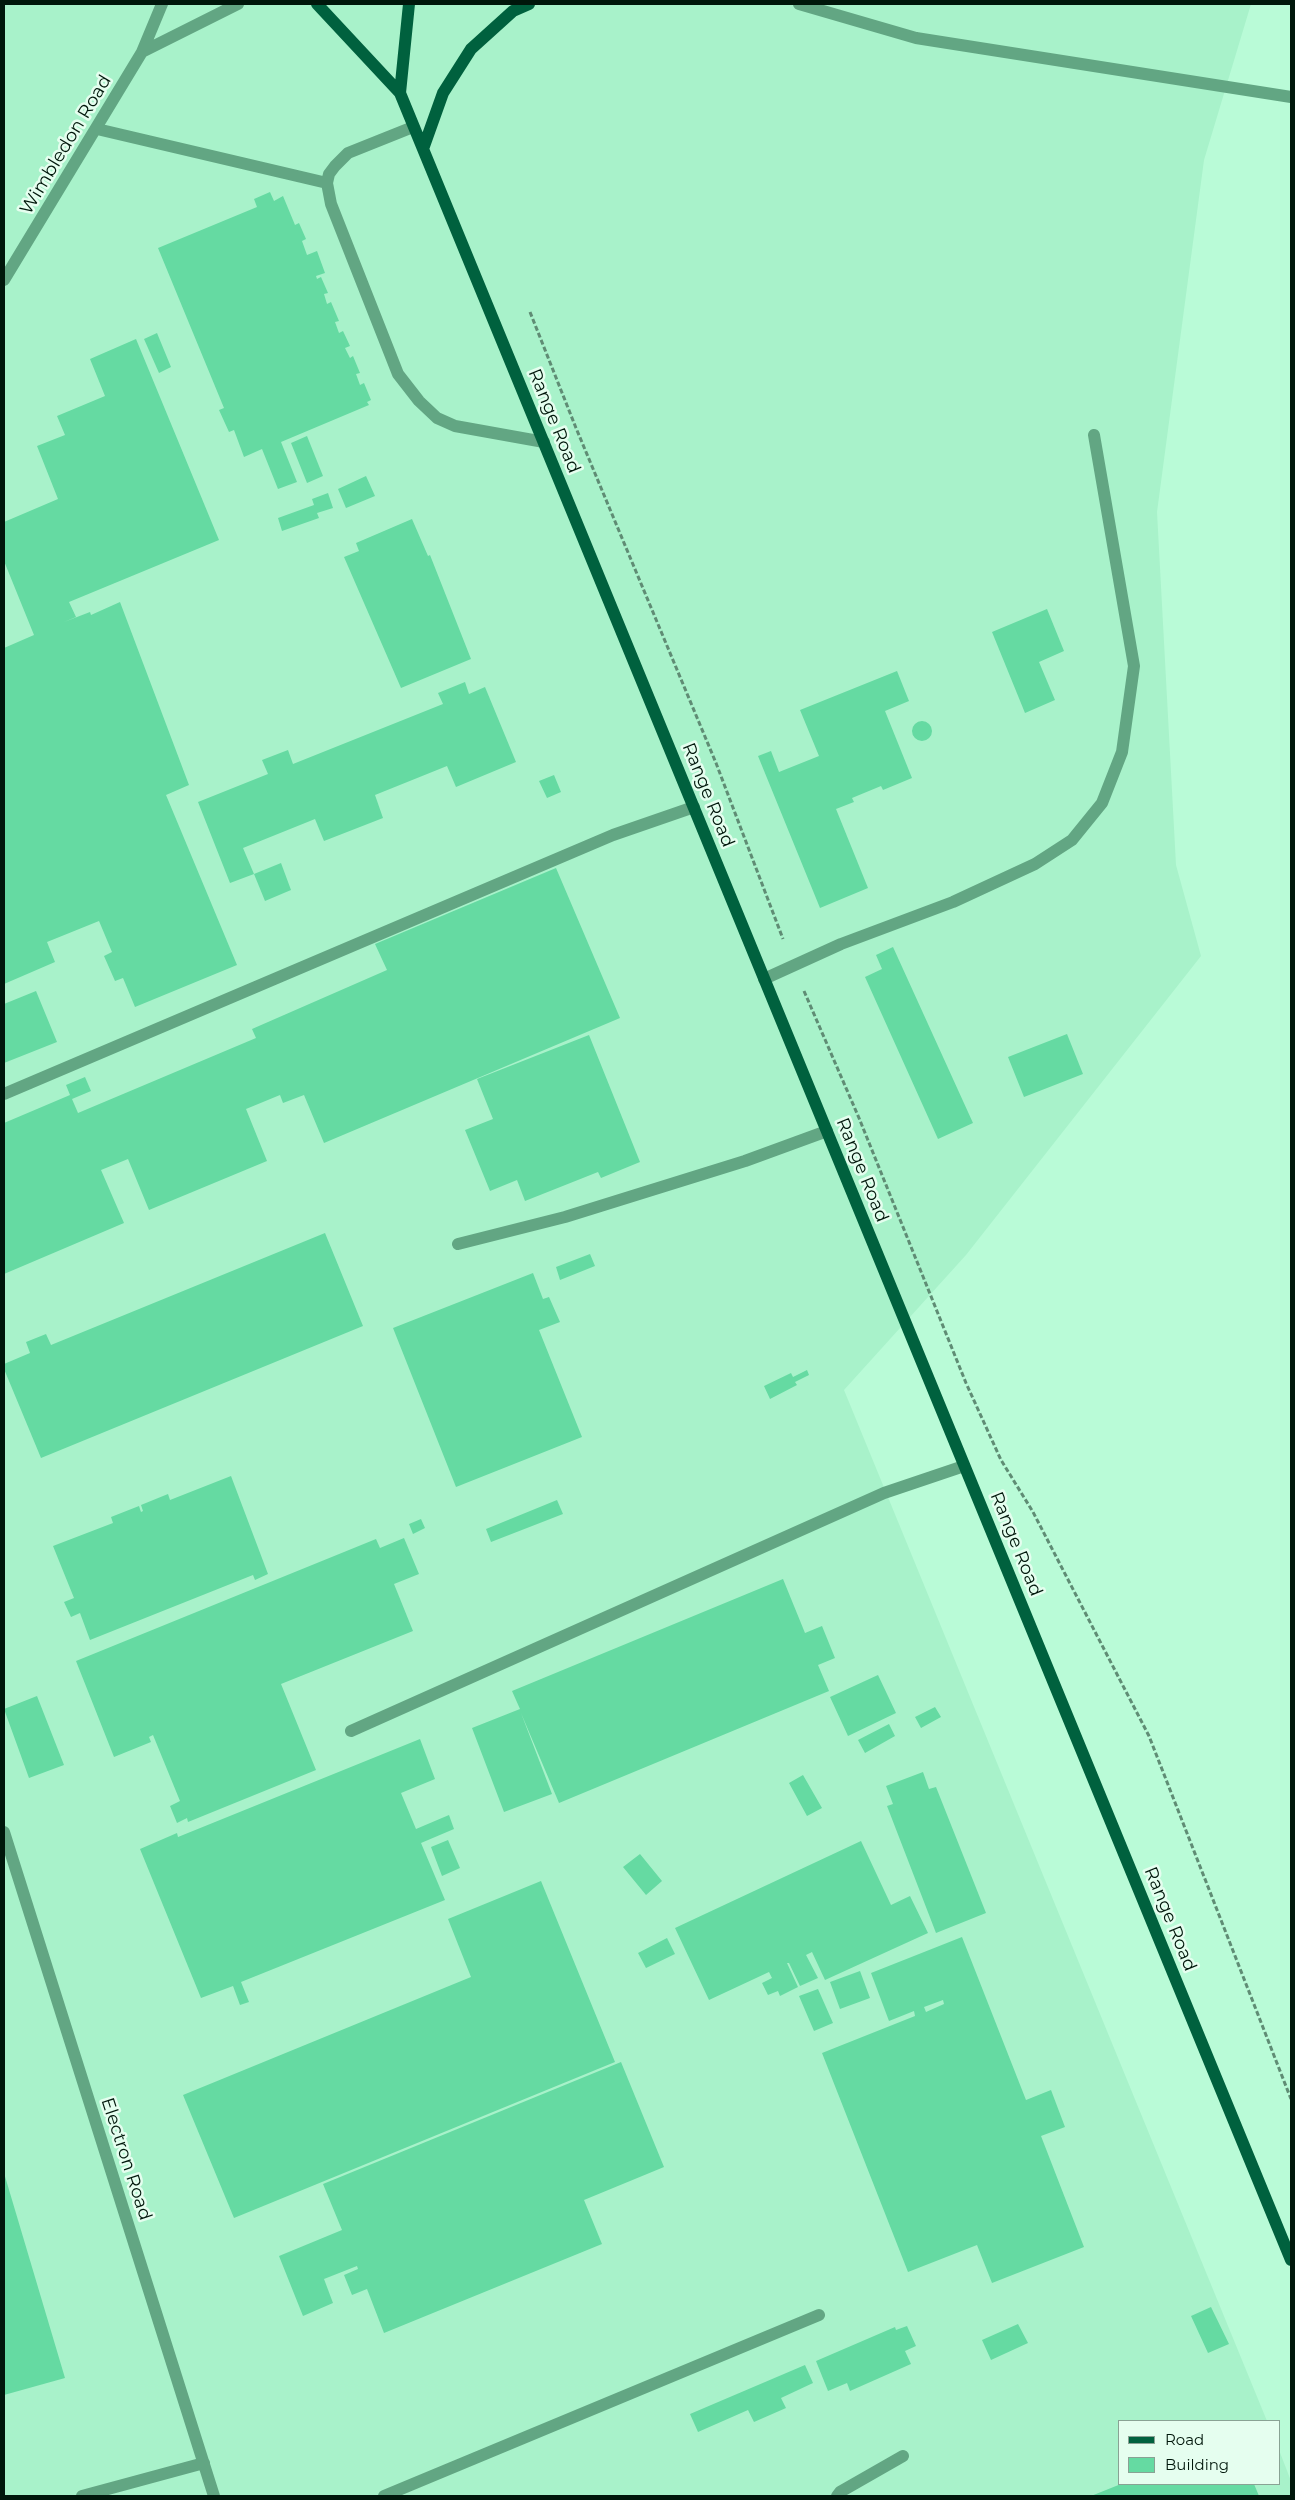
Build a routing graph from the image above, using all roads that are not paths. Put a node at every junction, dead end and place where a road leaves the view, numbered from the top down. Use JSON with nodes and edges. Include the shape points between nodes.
{"nodes":[{"id":1,"x":162,"y":4,"type":"edge"},
{"id":2,"x":238,"y":4,"type":"edge"},
{"id":3,"x":317,"y":4,"type":"edge"},
{"id":4,"x":409,"y":4,"type":"edge"},
{"id":5,"x":529,"y":4,"type":"edge"},
{"id":6,"x":799,"y":4,"type":"edge"},
{"id":7,"x":142,"y":52,"type":"junction"},
{"id":8,"x":400,"y":93,"type":"junction"},
{"id":9,"x":1291,"y":97,"type":"edge"},
{"id":10,"x":413,"y":126,"type":"junction"},
{"id":11,"x":97,"y":129,"type":"junction"},
{"id":12,"x":423,"y":149,"type":"junction"},
{"id":13,"x":328,"y":183,"type":"junction"},
{"id":14,"x":4,"y":280,"type":"edge"},
{"id":15,"x":1094,"y":435,"type":"dead end"},
{"id":16,"x":544,"y":442,"type":"junction"},
{"id":17,"x":694,"y":807,"type":"junction"},
{"id":18,"x":764,"y":979,"type":"junction"},
{"id":19,"x":4,"y":1094,"type":"edge"},
{"id":20,"x":827,"y":1131,"type":"junction"},
{"id":21,"x":458,"y":1244,"type":"dead end"},
{"id":22,"x":964,"y":1466,"type":"junction"},
{"id":23,"x":351,"y":1731,"type":"dead end"},
{"id":24,"x":4,"y":1832,"type":"edge"},
{"id":25,"x":1291,"y":2260,"type":"edge"},
{"id":26,"x":819,"y":2315,"type":"dead end"},
{"id":27,"x":903,"y":2456,"type":"dead end"},
{"id":28,"x":204,"y":2464,"type":"junction"},
{"id":29,"x":82,"y":2496,"type":"edge"},
{"id":30,"x":214,"y":2496,"type":"edge"},
{"id":31,"x":384,"y":2496,"type":"edge"},
{"id":32,"x":837,"y":2496,"type":"edge"}],
"edges":[{"from":1,"to":7,"type":"street","name":"Wimbledon Road"},
{"from":2,"to":7,"type":"street"},
{"from":3,"to":8,"type":"main road","name":"Range Road"},
{"from":4,"to":8,"type":"main road","name":"Range Road"},
{"from":5,"to":12,"type":"main road","via":[[513,11],[470,49],[444,92]]},
{"from":6,"to":9,"type":"street","via":[[916,38]]},
{"from":7,"to":11,"type":"street","name":"Wimbledon Road"},
{"from":8,"to":10,"type":"main road","name":"Range Road"},
{"from":10,"to":12,"type":"main road","name":"Range Road"},
{"from":10,"to":13,"type":"street","via":[[348,153],[329,174]]},
{"from":11,"to":13,"type":"street"},
{"from":11,"to":14,"type":"street","name":"Wimbledon Road"},
{"from":12,"to":16,"type":"main road","name":"Range Road"},
{"from":13,"to":16,"type":"street","via":[[331,204],[398,374],[419,401],[437,418],[456,426]]},
{"from":15,"to":18,"type":"street","via":[[1134,666],[1122,752],[1102,803],[1072,840],[1035,864],[953,902],[842,944]]},
{"from":16,"to":17,"type":"main road","name":"Range Road"},
{"from":17,"to":18,"type":"main road","name":"Range Road"},
{"from":17,"to":19,"type":"street","via":[[613,836]]},
{"from":18,"to":20,"type":"main road","name":"Range Road"},
{"from":20,"to":21,"type":"street","via":[[745,1161],[575,1214]]},
{"from":20,"to":22,"type":"main road","name":"Range Road"},
{"from":22,"to":23,"type":"street","via":[[884,1493]]},
{"from":22,"to":25,"type":"main road","name":"Range Road"},
{"from":24,"to":28,"type":"street","name":"Electron Road"},
{"from":26,"to":31,"type":"street"},
{"from":27,"to":32,"type":"street"},
{"from":28,"to":29,"type":"street"},
{"from":28,"to":30,"type":"street","name":"Electron Road"}]}
